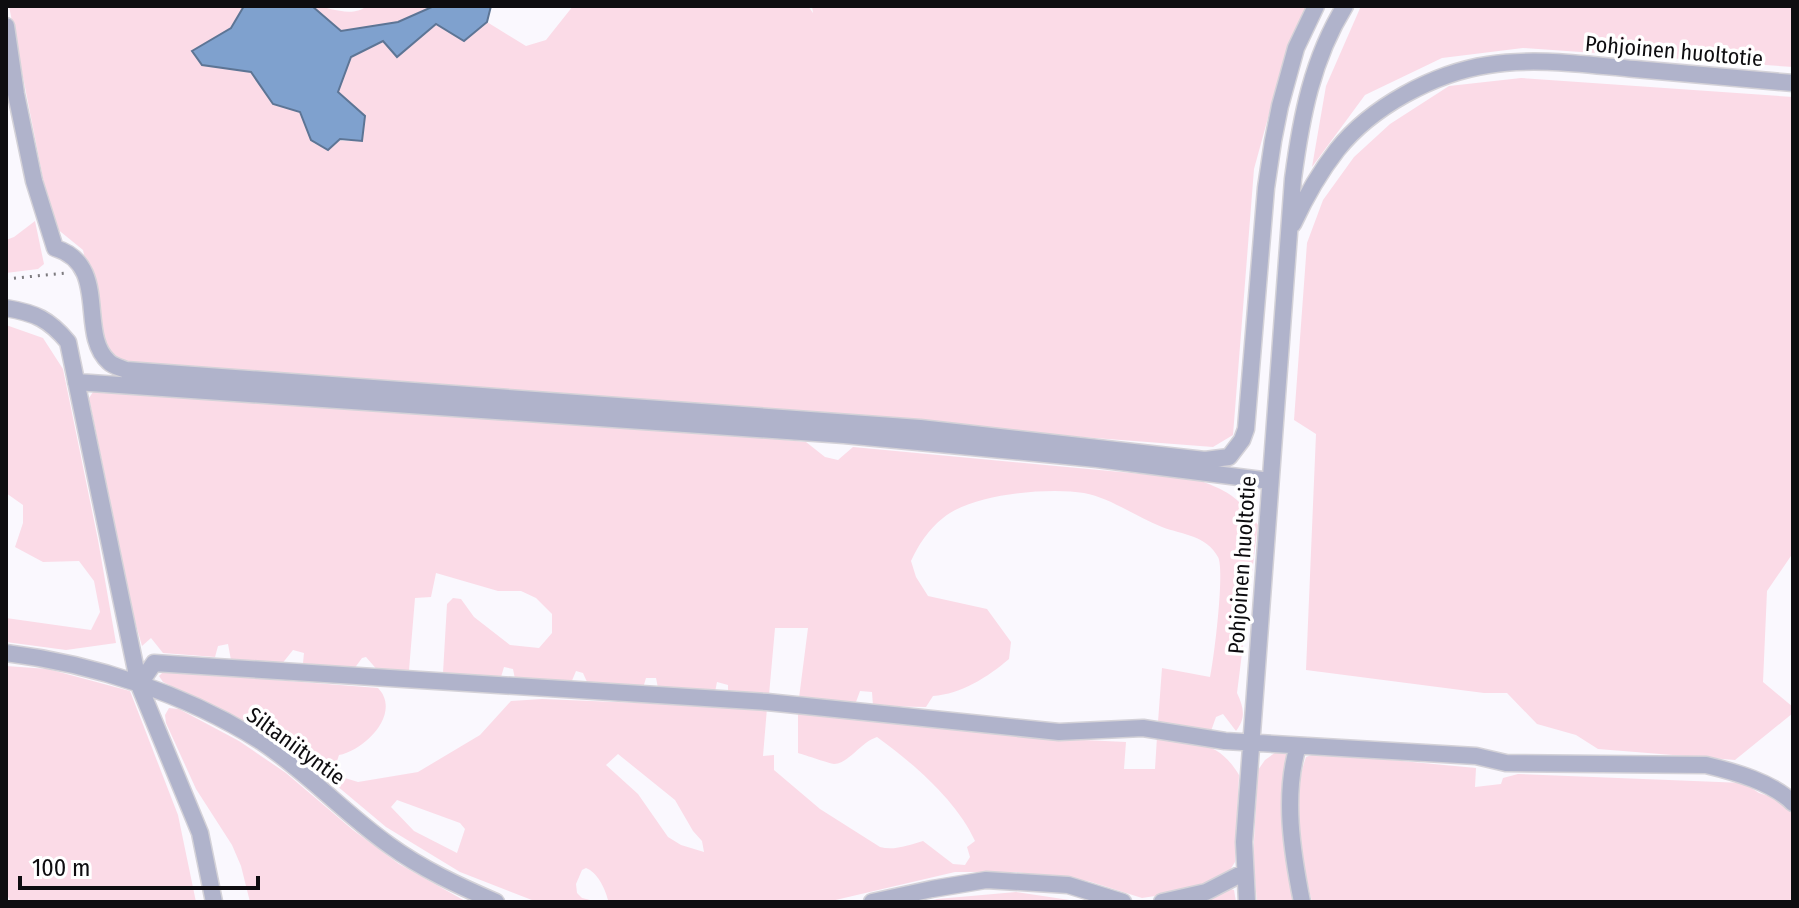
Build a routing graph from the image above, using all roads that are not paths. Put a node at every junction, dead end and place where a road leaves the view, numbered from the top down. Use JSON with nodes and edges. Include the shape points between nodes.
{"nodes":[{"id":1,"x":1316,"y":6,"type":"edge"},
{"id":2,"x":1345,"y":6,"type":"edge"},
{"id":3,"x":6,"y":26,"type":"edge"},
{"id":4,"x":1793,"y":83,"type":"edge"},
{"id":5,"x":1289,"y":232,"type":"junction"},
{"id":6,"x":6,"y":308,"type":"edge"},
{"id":7,"x":76,"y":382,"type":"junction"},
{"id":8,"x":1270,"y":481,"type":"junction"},
{"id":9,"x":6,"y":653,"type":"edge"},
{"id":10,"x":139,"y":685,"type":"junction"},
{"id":11,"x":1250,"y":742,"type":"junction"},
{"id":12,"x":1298,"y":746,"type":"junction"},
{"id":13,"x":1793,"y":803,"type":"edge"},
{"id":14,"x":1245,"y":872,"type":"junction"},
{"id":15,"x":214,"y":902,"type":"edge"},
{"id":16,"x":496,"y":902,"type":"edge"},
{"id":17,"x":872,"y":902,"type":"edge"},
{"id":18,"x":1123,"y":902,"type":"edge"},
{"id":19,"x":1162,"y":902,"type":"edge"},
{"id":20,"x":1247,"y":902,"type":"edge"},
{"id":21,"x":1302,"y":902,"type":"edge"}],
"edges":[{"from":1,"to":3,"type":"lane","via":[[1296,48],[1280,106],[1266,188],[1246,429],[1229,457],[1205,460],[933,429],[126,370],[109,363],[98,346],[80,262],[55,248],[34,181]]},
{"from":2,"to":5,"type":"lane","name":"Pohjoinen huoltotie","via":[[1305,101]]},
{"from":4,"to":5,"type":"lane","name":"Pohjoinen huoltotie","via":[[1530,62],[1488,65],[1448,76],[1374,115],[1338,148]]},
{"from":5,"to":8,"type":"lane","name":"Pohjoinen huoltotie"},
{"from":6,"to":7,"type":"lane","via":[[54,324],[68,342]]},
{"from":7,"to":8,"type":"lane","via":[[844,435]]},
{"from":7,"to":10,"type":"lane"},
{"from":8,"to":11,"type":"lane","name":"Pohjoinen huoltotie"},
{"from":9,"to":10,"type":"lane","name":"Siltaniityntie","via":[[53,659]]},
{"from":10,"to":11,"type":"lane","via":[[154,663],[767,702],[1059,732],[1143,728]]},
{"from":10,"to":15,"type":"lane","via":[[200,833]]},
{"from":10,"to":16,"type":"lane","name":"Siltaniityntie","via":[[204,709],[264,743],[389,846],[443,879]]},
{"from":11,"to":12,"type":"lane"},
{"from":11,"to":14,"type":"lane","name":"Pohjoinen huoltotie"},
{"from":12,"to":13,"type":"lane","via":[[1476,756],[1506,763],[1706,765],[1782,792]]},
{"from":12,"to":21,"type":"lane","via":[[1291,770],[1292,819]]},
{"from":14,"to":19,"type":"lane","via":[[1206,892]]},
{"from":14,"to":20,"type":"lane","name":"Pohjoinen huoltotie"},
{"from":17,"to":18,"type":"lane","via":[[986,880],[1068,885]]}]}
